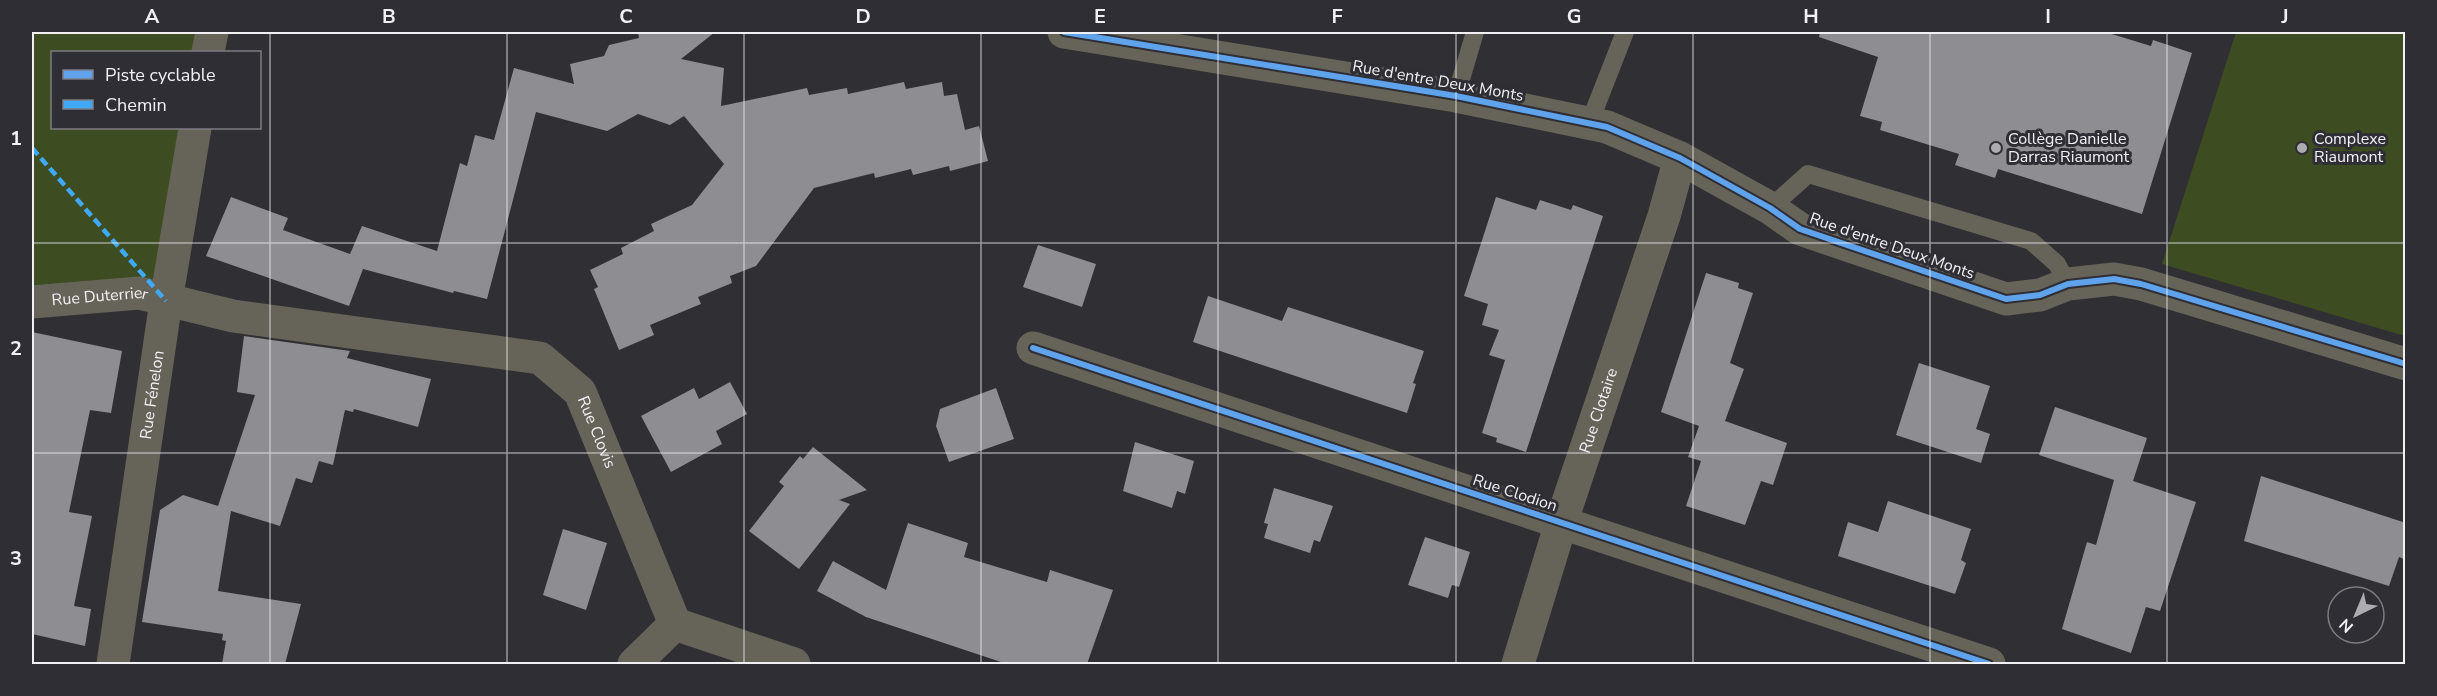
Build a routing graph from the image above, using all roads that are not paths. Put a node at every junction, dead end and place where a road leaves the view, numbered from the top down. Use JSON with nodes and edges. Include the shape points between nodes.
{"nodes":[{"id":1,"x":212,"y":32,"type":"edge"},
{"id":2,"x":1064,"y":32,"type":"edge"},
{"id":3,"x":1475,"y":32,"type":"edge"},
{"id":4,"x":1625,"y":32,"type":"edge"},
{"id":5,"x":208,"y":51,"type":"edge"},
{"id":6,"x":1456,"y":96,"type":"junction"},
{"id":7,"x":1588,"y":124,"type":"junction"},
{"id":8,"x":195,"y":129,"type":"edge"},
{"id":9,"x":1680,"y":158,"type":"junction"},
{"id":10,"x":1770,"y":208,"type":"junction"},
{"id":11,"x":2068,"y":284,"type":"junction"},
{"id":12,"x":166,"y":301,"type":"junction"},
{"id":13,"x":32,"y":302,"type":"edge"},
{"id":14,"x":1033,"y":348,"type":"dead end"},
{"id":15,"x":2406,"y":364,"type":"edge"},
{"id":16,"x":1561,"y":523,"type":"junction"},
{"id":17,"x":675,"y":624,"type":"junction"},
{"id":18,"x":112,"y":664,"type":"edge"},
{"id":19,"x":634,"y":664,"type":"edge"},
{"id":20,"x":794,"y":664,"type":"edge"},
{"id":21,"x":1518,"y":664,"type":"edge"},
{"id":22,"x":1989,"y":664,"type":"edge"}],
"edges":[{"from":1,"to":5,"type":"street"},
{"from":2,"to":6,"type":"street","name":"Rue d'entre Deux Monts"},
{"from":3,"to":6,"type":"lane"},
{"from":4,"to":7,"type":"lane"},
{"from":6,"to":7,"type":"street","name":"Rue d'entre Deux Monts"},
{"from":7,"to":9,"type":"street","name":"Rue d'entre Deux Monts","via":[[1607,127]]},
{"from":8,"to":12,"type":"street","name":"Rue Fénelon"},
{"from":9,"to":10,"type":"street","name":"Rue d'entre Deux Monts"},
{"from":9,"to":16,"type":"street","name":"Rue Clotaire"},
{"from":10,"to":11,"type":"street","name":"Rue d'entre Deux Monts","via":[[1800,229],[2006,299],[2040,295]]},
{"from":10,"to":11,"type":"lane","via":[[1808,174],[2031,242],[2057,264]]},
{"from":11,"to":15,"type":"street","name":"Rue d'entre Deux Monts","via":[[2114,279],[2141,284]]},
{"from":12,"to":13,"type":"street","name":"Rue Duterrier","via":[[139,293]]},
{"from":12,"to":17,"type":"street","name":"Rue Clovis","via":[[232,316],[540,358],[580,392]]},
{"from":12,"to":18,"type":"street","name":"Rue Fénelon"},
{"from":14,"to":16,"type":"street","name":"Rue Clodion"},
{"from":16,"to":21,"type":"street","name":"Rue Clotaire"},
{"from":16,"to":22,"type":"street","name":"Rue Clodion"},
{"from":17,"to":19,"type":"street"},
{"from":17,"to":20,"type":"street"}]}
